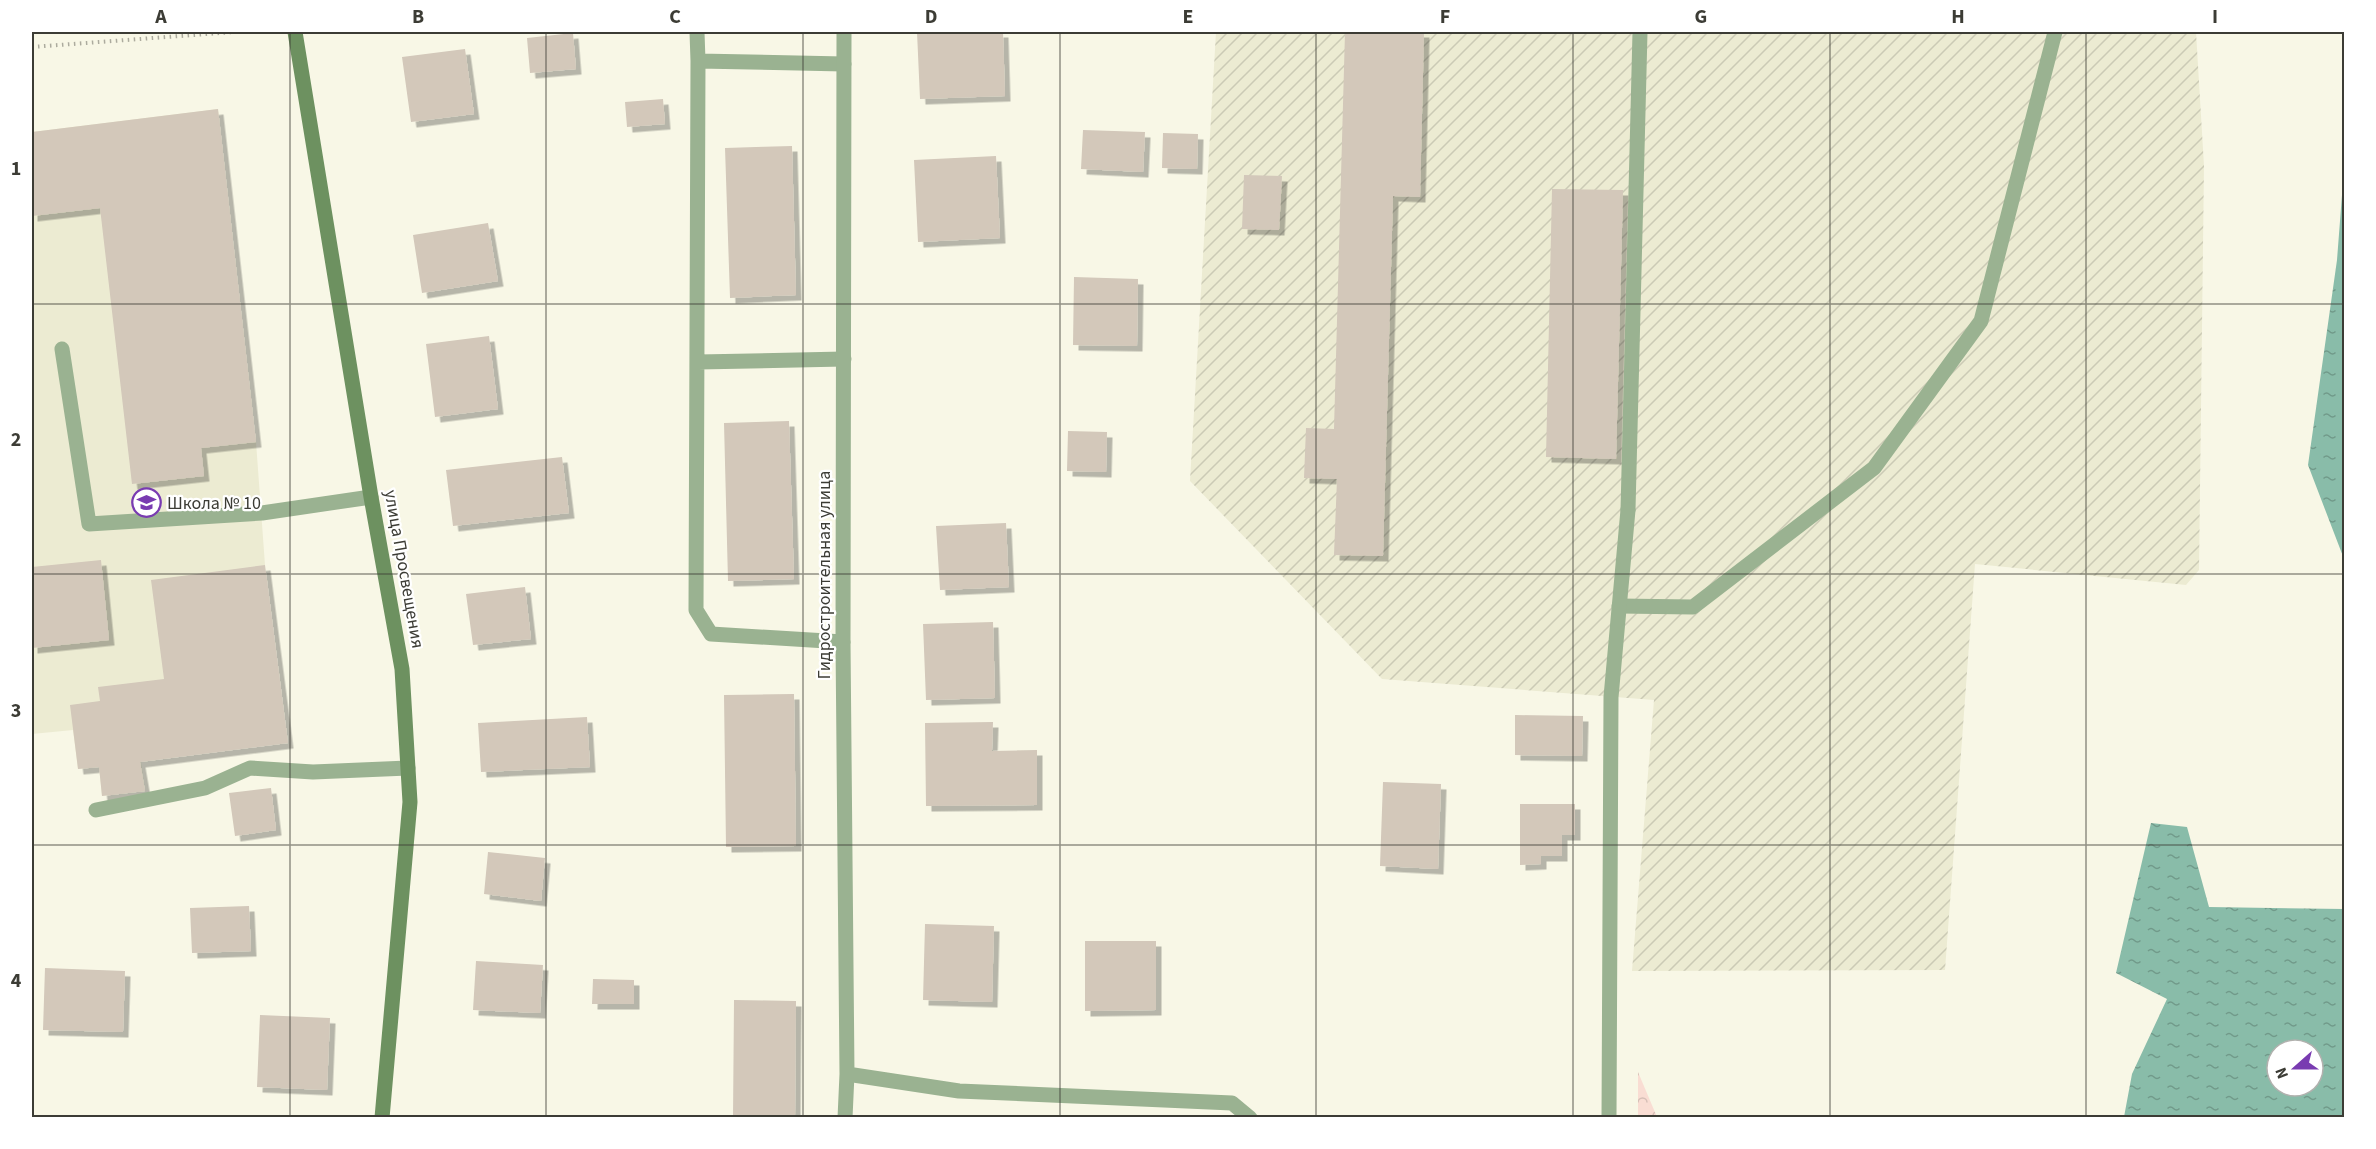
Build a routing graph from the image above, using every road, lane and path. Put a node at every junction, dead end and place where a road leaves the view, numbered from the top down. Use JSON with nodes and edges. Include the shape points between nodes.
{"nodes":[{"id":1,"x":234,"y":32,"type":"edge"},
{"id":2,"x":295,"y":32,"type":"edge"},
{"id":3,"x":697,"y":32,"type":"edge"},
{"id":4,"x":844,"y":32,"type":"edge"},
{"id":5,"x":1640,"y":32,"type":"edge"},
{"id":6,"x":2055,"y":32,"type":"edge"},
{"id":7,"x":32,"y":47,"type":"edge"},
{"id":8,"x":698,"y":61,"type":"junction"},
{"id":9,"x":844,"y":64,"type":"junction"},
{"id":10,"x":62,"y":349,"type":"dead end"},
{"id":11,"x":844,"y":359,"type":"junction"},
{"id":12,"x":698,"y":362,"type":"junction"},
{"id":13,"x":371,"y":497,"type":"junction"},
{"id":14,"x":1619,"y":606,"type":"junction"},
{"id":15,"x":843,"y":642,"type":"junction"},
{"id":16,"x":408,"y":768,"type":"junction"},
{"id":17,"x":96,"y":810,"type":"dead end"},
{"id":18,"x":847,"y":1074,"type":"junction"},
{"id":19,"x":382,"y":1118,"type":"edge"},
{"id":20,"x":845,"y":1118,"type":"edge"},
{"id":21,"x":1251,"y":1118,"type":"edge"},
{"id":22,"x":1609,"y":1118,"type":"edge"}],
"edges":[{"from":1,"to":7,"type":"path"},
{"from":2,"to":13,"type":"street","name":"улица Просвещения"},
{"from":3,"to":8,"type":"street"},
{"from":4,"to":9,"type":"street","name":"Гидростроительная улица"},
{"from":5,"to":14,"type":"street","via":[[1628,510]]},
{"from":6,"to":14,"type":"street","via":[[1981,321],[1874,468],[1693,607]]},
{"from":8,"to":9,"type":"street"},
{"from":8,"to":12,"type":"street"},
{"from":9,"to":11,"type":"street","name":"Гидростроительная улица"},
{"from":10,"to":13,"type":"street","via":[[89,524],[262,513]]},
{"from":11,"to":12,"type":"street"},
{"from":11,"to":15,"type":"street","name":"Гидростроительная улица"},
{"from":12,"to":15,"type":"street","via":[[696,610],[711,634]]},
{"from":13,"to":16,"type":"street","name":"улица Просвещения","via":[[402,669]]},
{"from":14,"to":22,"type":"street","via":[[1611,697]]},
{"from":15,"to":18,"type":"street","name":"Гидростроительная улица"},
{"from":16,"to":17,"type":"street","via":[[313,772],[250,768],[205,788]]},
{"from":16,"to":19,"type":"street","name":"улица Просвещения","via":[[410,802]]},
{"from":18,"to":20,"type":"street","name":"Гидростроительная улица"},
{"from":18,"to":21,"type":"street","via":[[959,1091],[1232,1103]]}]}
